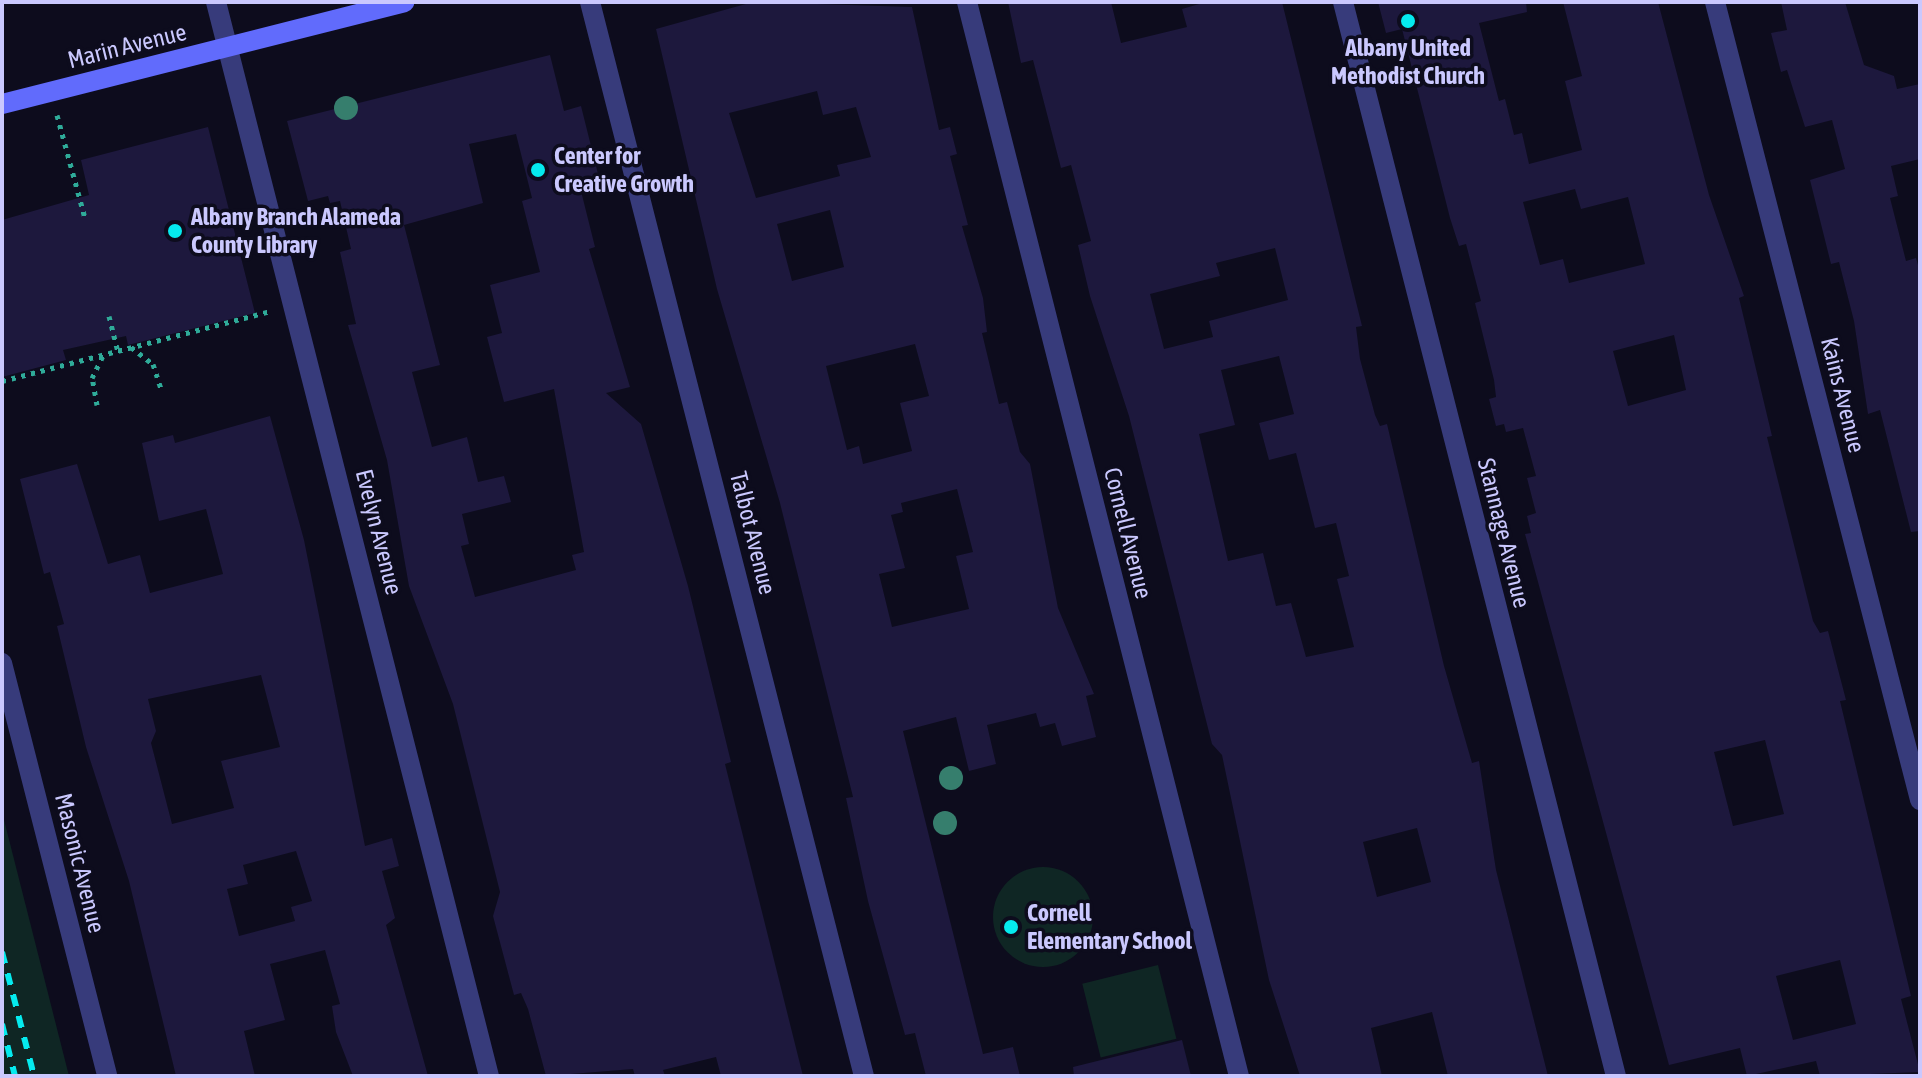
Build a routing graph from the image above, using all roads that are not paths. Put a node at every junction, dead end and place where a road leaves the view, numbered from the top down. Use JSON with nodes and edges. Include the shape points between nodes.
{"nodes":[{"id":1,"x":216,"y":2,"type":"edge"},
{"id":2,"x":404,"y":2,"type":"edge"},
{"id":3,"x":590,"y":2,"type":"edge"},
{"id":4,"x":967,"y":2,"type":"edge"},
{"id":5,"x":1343,"y":2,"type":"edge"},
{"id":6,"x":1715,"y":2,"type":"edge"},
{"id":7,"x":228,"y":46,"type":"junction"},
{"id":8,"x":2,"y":104,"type":"edge"},
{"id":9,"x":2,"y":663,"type":"edge"},
{"id":10,"x":1920,"y":800,"type":"edge"},
{"id":11,"x":107,"y":1076,"type":"edge"},
{"id":12,"x":489,"y":1076,"type":"edge"},
{"id":13,"x":864,"y":1076,"type":"edge"},
{"id":14,"x":1239,"y":1076,"type":"edge"},
{"id":15,"x":1616,"y":1076,"type":"edge"}],
"edges":[{"from":1,"to":7,"type":"street","name":"Evelyn Avenue"},
{"from":2,"to":7,"type":"main road","name":"Marin Avenue"},
{"from":3,"to":13,"type":"street","name":"Talbot Avenue"},
{"from":4,"to":14,"type":"street","name":"Cornell Avenue"},
{"from":5,"to":15,"type":"street","name":"Stannage Avenue"},
{"from":6,"to":10,"type":"street","name":"Kains Avenue"},
{"from":7,"to":8,"type":"main road","name":"Marin Avenue"},
{"from":7,"to":12,"type":"street","name":"Evelyn Avenue"},
{"from":9,"to":11,"type":"street","name":"Masonic Avenue"}]}
